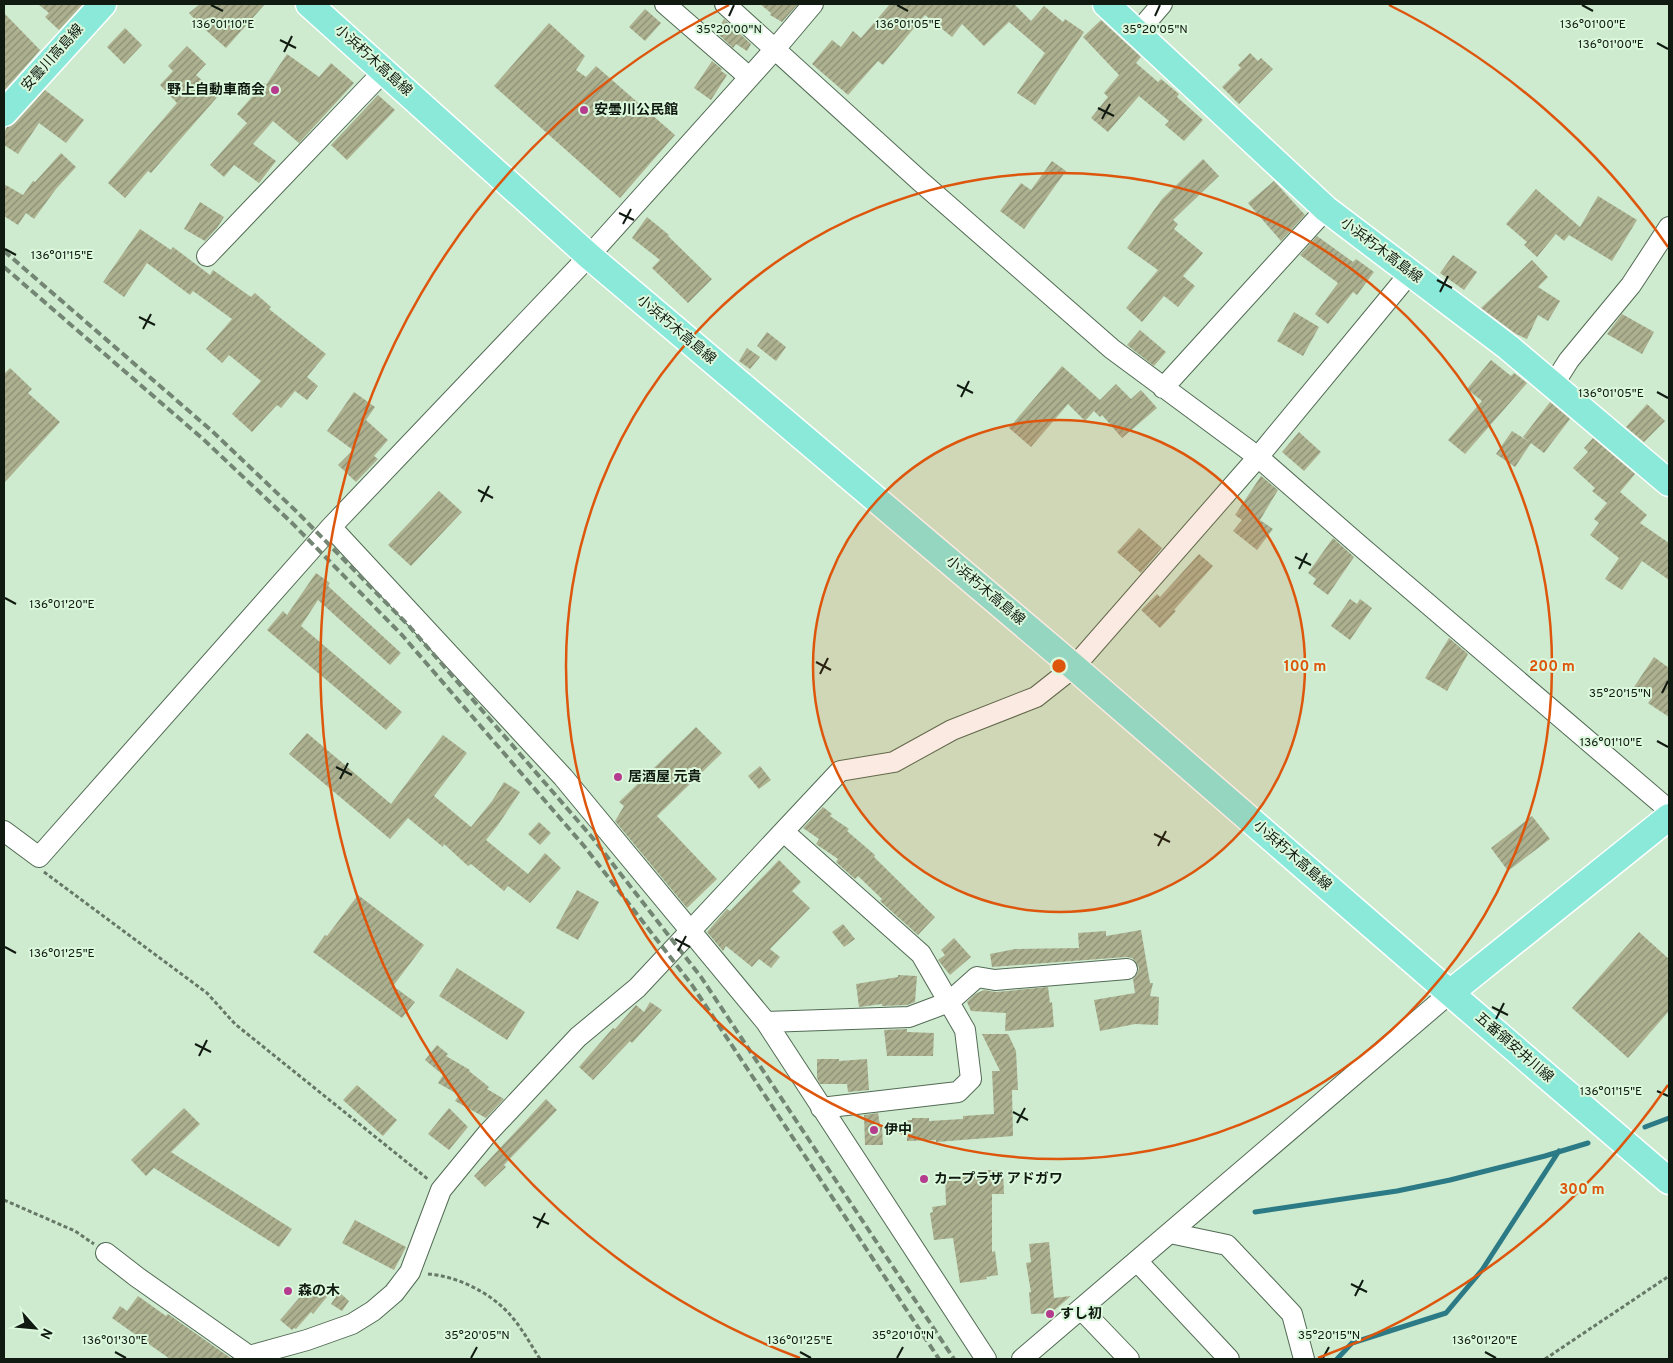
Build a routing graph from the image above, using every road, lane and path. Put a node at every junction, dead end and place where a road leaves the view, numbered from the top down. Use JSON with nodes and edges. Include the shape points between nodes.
{"nodes":[{"id":1,"x":103,"y":4,"type":"edge"},
{"id":2,"x":309,"y":4,"type":"edge"},
{"id":3,"x":665,"y":4,"type":"edge"},
{"id":4,"x":725,"y":4,"type":"edge"},
{"id":5,"x":813,"y":4,"type":"edge"},
{"id":6,"x":1106,"y":4,"type":"edge"},
{"id":7,"x":1162,"y":4,"type":"edge"},
{"id":8,"x":1137,"y":33,"type":"junction"},
{"id":9,"x":775,"y":49,"type":"junction"},
{"id":10,"x":384,"y":71,"type":"junction"},
{"id":11,"x":750,"y":77,"type":"junction"},
{"id":12,"x":4,"y":113,"type":"edge"},
{"id":13,"x":1326,"y":209,"type":"junction"},
{"id":14,"x":1669,"y":227,"type":"edge"},
{"id":15,"x":207,"y":256,"type":"dead end"},
{"id":16,"x":589,"y":256,"type":"junction"},
{"id":17,"x":1410,"y":273,"type":"junction"},
{"id":18,"x":1553,"y":385,"type":"junction"},
{"id":19,"x":1163,"y":388,"type":"junction"},
{"id":20,"x":1258,"y":457,"type":"junction"},
{"id":21,"x":1669,"y":483,"type":"edge"},
{"id":22,"x":331,"y":528,"type":"junction"},
{"id":23,"x":1074,"y":667,"type":"junction"},
{"id":24,"x":1669,"y":810,"type":"edge"},
{"id":25,"x":1669,"y":817,"type":"edge"},
{"id":26,"x":4,"y":830,"type":"edge"},
{"id":27,"x":784,"y":832,"type":"junction"},
{"id":28,"x":39,"y":857,"type":"junction"},
{"id":29,"x":690,"y":931,"type":"junction"},
{"id":30,"x":1127,"y":969,"type":"dead end"},
{"id":31,"x":1450,"y":993,"type":"junction"},
{"id":32,"x":948,"y":1002,"type":"junction"},
{"id":33,"x":766,"y":1022,"type":"junction"},
{"id":34,"x":821,"y":1108,"type":"junction"},
{"id":35,"x":1669,"y":1181,"type":"edge"},
{"id":36,"x":441,"y":1190,"type":"junction"},
{"id":37,"x":4,"y":1200,"type":"edge"},
{"id":38,"x":1170,"y":1233,"type":"junction"},
{"id":39,"x":106,"y":1253,"type":"joint"},
{"id":40,"x":1137,"y":1260,"type":"junction"},
{"id":41,"x":410,"y":1272,"type":"junction"},
{"id":42,"x":1669,"y":1276,"type":"edge"},
{"id":43,"x":1081,"y":1309,"type":"junction"},
{"id":44,"x":253,"y":1357,"type":"edge"},
{"id":45,"x":540,"y":1359,"type":"edge"},
{"id":46,"x":986,"y":1359,"type":"edge"},
{"id":47,"x":1024,"y":1359,"type":"edge"},
{"id":48,"x":1129,"y":1359,"type":"edge"},
{"id":49,"x":1229,"y":1359,"type":"edge"},
{"id":50,"x":1304,"y":1359,"type":"edge"},
{"id":51,"x":1545,"y":1359,"type":"edge"}],
"edges":[{"from":1,"to":12,"type":"main road","name":"安曇川高島線"},
{"from":2,"to":10,"type":"main road","name":"小浜朽木高島線"},
{"from":3,"to":11,"type":"street"},
{"from":4,"to":9,"type":"street"},
{"from":5,"to":9,"type":"street"},
{"from":6,"to":8,"type":"main road","name":"小浜朽木高島線"},
{"from":7,"to":8,"type":"street"},
{"from":8,"to":13,"type":"main road","name":"小浜朽木高島線"},
{"from":9,"to":11,"type":"street"},
{"from":9,"to":19,"type":"street","via":[[920,182],[1112,349]]},
{"from":10,"to":15,"type":"street"},
{"from":10,"to":16,"type":"main road","name":"小浜朽木高島線"},
{"from":11,"to":16,"type":"street"},
{"from":13,"to":17,"type":"main road","name":"小浜朽木高島線"},
{"from":13,"to":19,"type":"street"},
{"from":14,"to":18,"type":"street","via":[[1632,285],[1569,360]]},
{"from":16,"to":22,"type":"street"},
{"from":16,"to":23,"type":"main road","name":"小浜朽木高島線"},
{"from":17,"to":18,"type":"main road","name":"小浜朽木高島線"},
{"from":17,"to":20,"type":"street"},
{"from":18,"to":21,"type":"main road","name":"小浜朽木高島線"},
{"from":19,"to":20,"type":"street"},
{"from":20,"to":23,"type":"street"},
{"from":20,"to":24,"type":"street"},
{"from":22,"to":28,"type":"street"},
{"from":22,"to":29,"type":"street","via":[[563,777]]},
{"from":23,"to":27,"type":"street","via":[[1036,697],[952,730],[894,762],[840,771]]},
{"from":23,"to":31,"type":"main road","name":"小浜朽木高島線"},
{"from":25,"to":31,"type":"main road"},
{"from":26,"to":28,"type":"street"},
{"from":27,"to":29,"type":"street"},
{"from":27,"to":32,"type":"street","via":[[921,954]]},
{"from":28,"to":36,"type":"path","via":[[45,873],[207,993],[235,1024]]},
{"from":29,"to":33,"type":"street"},
{"from":29,"to":36,"type":"street","via":[[637,988],[578,1037],[487,1134]]},
{"from":30,"to":32,"type":"street","via":[[995,980],[977,977]]},
{"from":31,"to":35,"type":"main road","name":"五番領安井川線"},
{"from":31,"to":38,"type":"street"},
{"from":32,"to":33,"type":"street","via":[[909,1017]]},
{"from":32,"to":34,"type":"street","via":[[965,1030],[971,1079],[958,1092]]},
{"from":33,"to":34,"type":"street"},
{"from":34,"to":46,"type":"street"},
{"from":36,"to":41,"type":"street"},
{"from":37,"to":39,"type":"path","via":[[75,1231]]},
{"from":38,"to":40,"type":"street"},
{"from":38,"to":50,"type":"street","via":[[1227,1246],[1292,1314]]},
{"from":39,"to":44,"type":"street"},
{"from":40,"to":43,"type":"street"},
{"from":40,"to":49,"type":"street"},
{"from":41,"to":44,"type":"street","via":[[373,1311],[352,1324]]},
{"from":41,"to":45,"type":"path","via":[[454,1279],[489,1296],[512,1317]]},
{"from":42,"to":51,"type":"path"},
{"from":43,"to":47,"type":"street"},
{"from":43,"to":48,"type":"street"}]}
